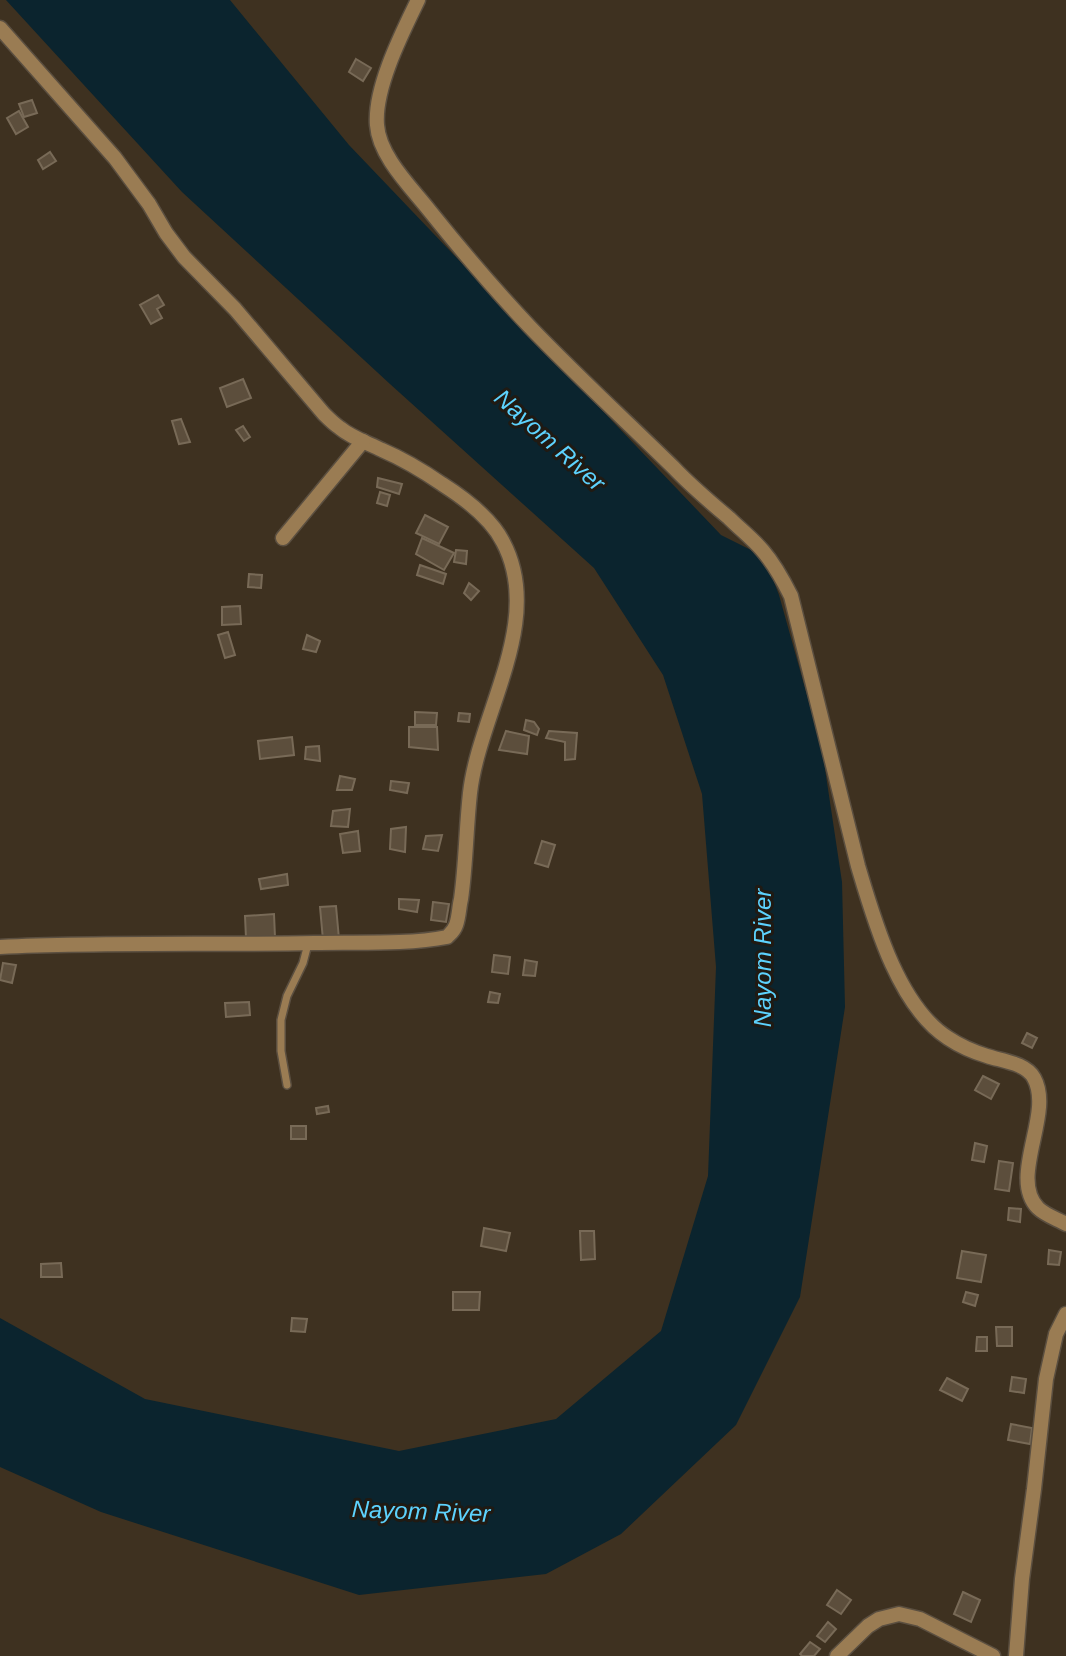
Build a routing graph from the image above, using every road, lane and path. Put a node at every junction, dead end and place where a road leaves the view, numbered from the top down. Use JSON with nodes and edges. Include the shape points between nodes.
{"nodes":[{"id":1,"x":418,"y":0,"type":"edge"},
{"id":2,"x":0,"y":28,"type":"edge"},
{"id":3,"x":363,"y":440,"type":"junction"},
{"id":4,"x":283,"y":538,"type":"dead end"},
{"id":5,"x":308,"y":943,"type":"junction"},
{"id":6,"x":0,"y":947,"type":"edge"},
{"id":7,"x":287,"y":1085,"type":"dead end"},
{"id":8,"x":1066,"y":1224,"type":"edge"},
{"id":9,"x":1066,"y":1314,"type":"edge"},
{"id":10,"x":837,"y":1656,"type":"edge"},
{"id":11,"x":993,"y":1656,"type":"edge"},
{"id":12,"x":1016,"y":1656,"type":"edge"}],
"edges":[{"from":1,"to":8,"type":"street","via":[[381,93],[377,127],[382,143],[435,218],[531,328],[774,565],[790,596],[867,899],[901,983],[917,1009],[947,1037],[985,1056],[1026,1068],[1033,1075],[1039,1108],[1028,1187],[1037,1207]]},
{"from":2,"to":3,"type":"street","via":[[115,158],[184,257],[324,414]]},
{"from":3,"to":4,"type":"street"},
{"from":3,"to":5,"type":"street","via":[[441,483],[467,502],[502,540],[516,584],[513,640],[471,781],[464,879],[453,932],[438,939]]},
{"from":5,"to":6,"type":"street"},
{"from":5,"to":7,"type":"lane","via":[[281,1020]]},
{"from":9,"to":12,"type":"street","via":[[1056,1334],[1046,1379]]},
{"from":10,"to":11,"type":"street","via":[[868,1626],[899,1614],[920,1619]]}]}
